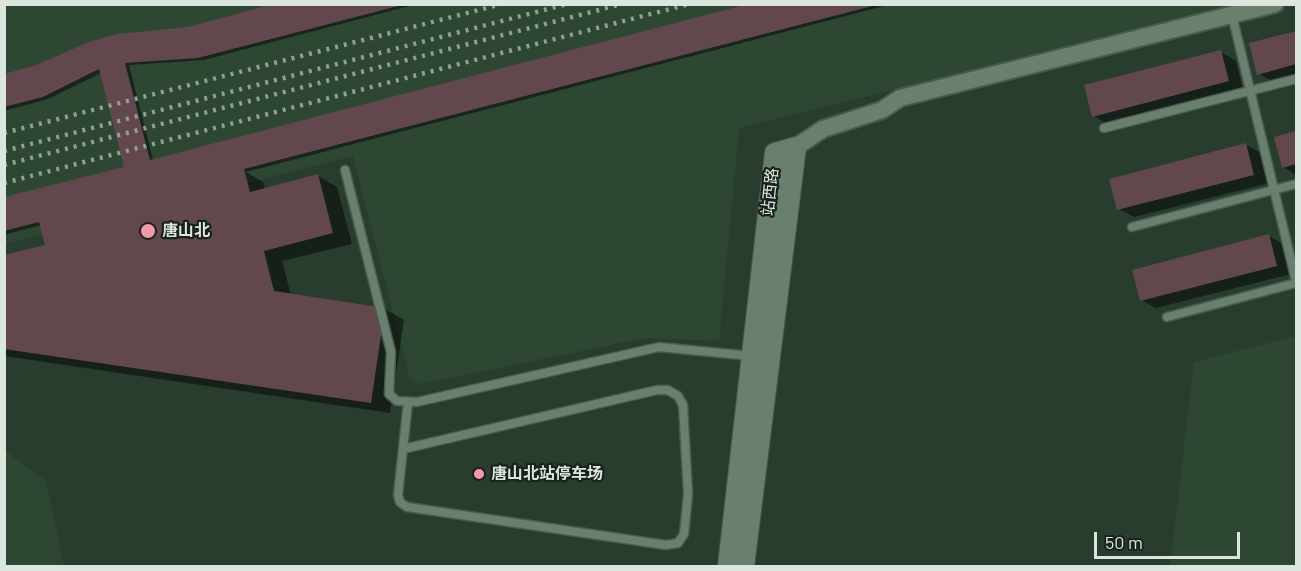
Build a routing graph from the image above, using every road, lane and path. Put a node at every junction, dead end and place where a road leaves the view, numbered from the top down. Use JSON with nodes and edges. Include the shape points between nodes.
{"nodes":[{"id":1,"x":1275,"y":4,"type":"edge"},
{"id":2,"x":1232,"y":15,"type":"junction"},
{"id":3,"x":1296,"y":79,"type":"edge"},
{"id":4,"x":1250,"y":91,"type":"junction"},
{"id":5,"x":1104,"y":128,"type":"dead end"},
{"id":6,"x":796,"y":147,"type":"joint"},
{"id":7,"x":345,"y":170,"type":"dead end"},
{"id":8,"x":1296,"y":184,"type":"edge"},
{"id":9,"x":1274,"y":190,"type":"junction"},
{"id":10,"x":1132,"y":227,"type":"dead end"},
{"id":11,"x":1296,"y":282,"type":"edge"},
{"id":12,"x":1167,"y":317,"type":"dead end"},
{"id":13,"x":760,"y":357,"type":"junction"},
{"id":14,"x":408,"y":402,"type":"junction"},
{"id":15,"x":403,"y":449,"type":"junction"},
{"id":16,"x":728,"y":567,"type":"edge"},
{"id":17,"x":744,"y":567,"type":"edge"}],
"edges":[{"from":1,"to":2,"type":"street"},
{"from":2,"to":4,"type":"lane"},
{"from":2,"to":6,"type":"street","via":[[900,98],[882,110],[823,129]]},
{"from":3,"to":4,"type":"lane"},
{"from":4,"to":5,"type":"lane"},
{"from":4,"to":9,"type":"lane"},
{"from":6,"to":13,"type":"street","name":"站西路","via":[[775,153]]},
{"from":7,"to":14,"type":"lane","via":[[391,352],[389,394],[397,401]]},
{"from":8,"to":9,"type":"lane"},
{"from":9,"to":10,"type":"lane"},
{"from":9,"to":11,"type":"lane"},
{"from":11,"to":12,"type":"lane"},
{"from":13,"to":14,"type":"lane","via":[[659,346]]},
{"from":13,"to":16,"type":"street","name":"站西路"},
{"from":13,"to":17,"type":"street","name":"站西路"},
{"from":14,"to":15,"type":"lane"},
{"from":15,"to":15,"type":"lane","via":[[668,390],[683,405],[688,494],[684,534],[678,543],[666,545],[407,507],[398,495]]}]}
